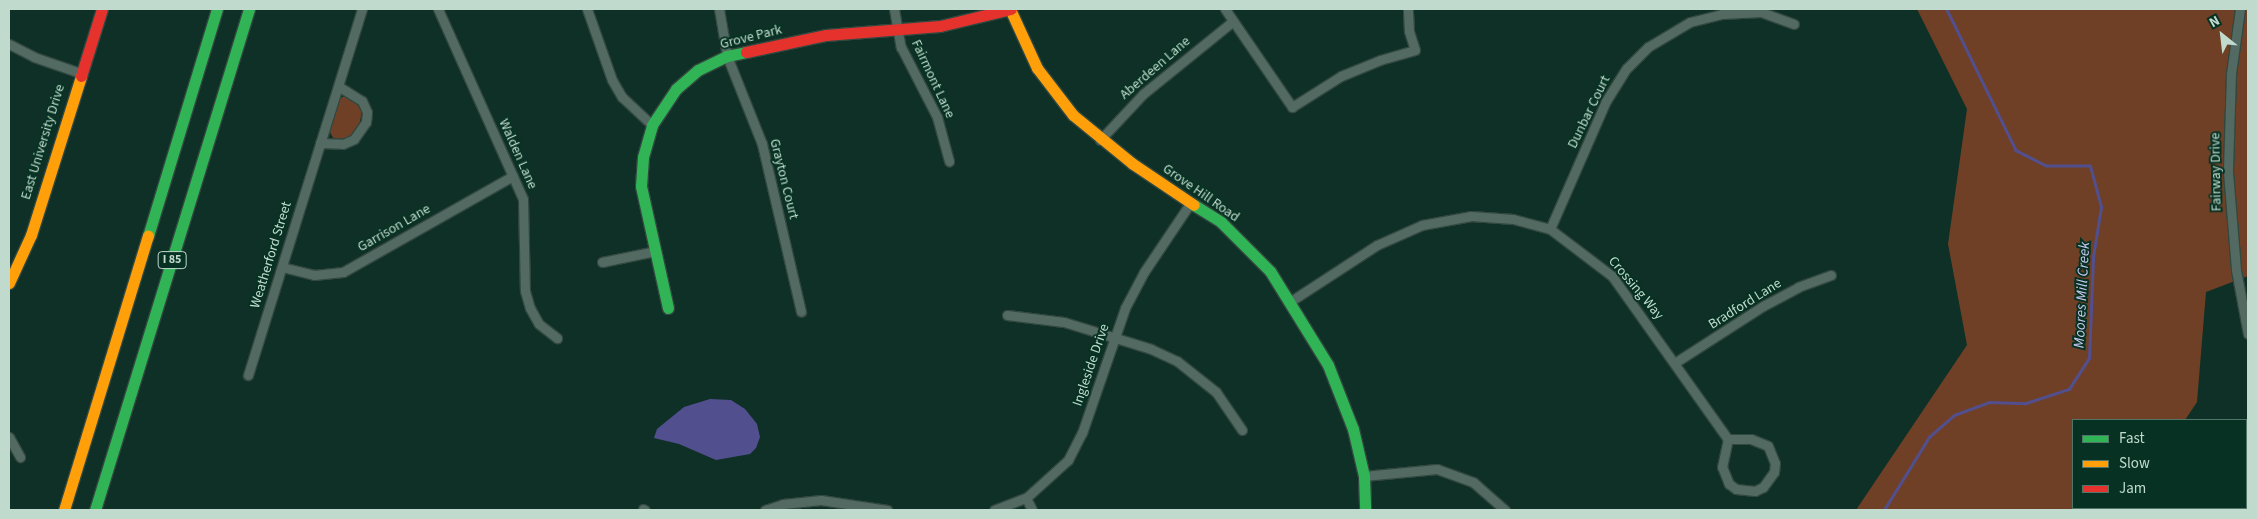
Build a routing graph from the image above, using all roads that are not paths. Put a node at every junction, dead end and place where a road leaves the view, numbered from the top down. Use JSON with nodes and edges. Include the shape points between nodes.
{"nodes":[{"id":1,"x":102,"y":9,"type":"edge"},
{"id":2,"x":217,"y":9,"type":"edge"},
{"id":3,"x":249,"y":9,"type":"edge"},
{"id":4,"x":362,"y":9,"type":"edge"},
{"id":5,"x":438,"y":9,"type":"edge"},
{"id":6,"x":587,"y":9,"type":"edge"},
{"id":7,"x":719,"y":9,"type":"edge"},
{"id":8,"x":894,"y":9,"type":"edge"},
{"id":9,"x":1011,"y":9,"type":"edge"},
{"id":10,"x":1225,"y":9,"type":"edge"},
{"id":11,"x":1408,"y":9,"type":"edge"},
{"id":12,"x":2240,"y":9,"type":"edge"},
{"id":13,"x":1232,"y":22,"type":"junction"},
{"id":14,"x":1794,"y":24,"type":"dead end"},
{"id":15,"x":897,"y":29,"type":"junction"},
{"id":16,"x":9,"y":44,"type":"edge"},
{"id":17,"x":727,"y":56,"type":"junction"},
{"id":18,"x":80,"y":73,"type":"junction"},
{"id":19,"x":338,"y":86,"type":"junction"},
{"id":20,"x":652,"y":125,"type":"junction"},
{"id":21,"x":1100,"y":140,"type":"junction"},
{"id":22,"x":320,"y":143,"type":"junction"},
{"id":23,"x":949,"y":161,"type":"dead end"},
{"id":24,"x":513,"y":176,"type":"junction"},
{"id":25,"x":1191,"y":202,"type":"junction"},
{"id":26,"x":1550,"y":229,"type":"junction"},
{"id":27,"x":655,"y":251,"type":"junction"},
{"id":28,"x":602,"y":262,"type":"dead end"},
{"id":29,"x":282,"y":267,"type":"junction"},
{"id":30,"x":1831,"y":275,"type":"dead end"},
{"id":31,"x":9,"y":283,"type":"edge"},
{"id":32,"x":1291,"y":301,"type":"junction"},
{"id":33,"x":668,"y":308,"type":"dead end"},
{"id":34,"x":800,"y":312,"type":"dead end"},
{"id":35,"x":1007,"y":315,"type":"dead end"},
{"id":36,"x":2248,"y":334,"type":"edge"},
{"id":37,"x":1114,"y":337,"type":"junction"},
{"id":38,"x":557,"y":338,"type":"dead end"},
{"id":39,"x":1676,"y":362,"type":"junction"},
{"id":40,"x":248,"y":376,"type":"dead end"},
{"id":41,"x":1242,"y":430,"type":"dead end"},
{"id":42,"x":9,"y":437,"type":"edge"},
{"id":43,"x":1728,"y":439,"type":"junction"},
{"id":44,"x":20,"y":457,"type":"dead end"},
{"id":45,"x":1364,"y":476,"type":"junction"},
{"id":46,"x":1026,"y":498,"type":"junction"},
{"id":47,"x":64,"y":510,"type":"edge"},
{"id":48,"x":94,"y":510,"type":"edge"},
{"id":49,"x":765,"y":510,"type":"edge"},
{"id":50,"x":887,"y":510,"type":"edge"},
{"id":51,"x":994,"y":510,"type":"edge"},
{"id":52,"x":1032,"y":510,"type":"edge"},
{"id":53,"x":1365,"y":510,"type":"edge"},
{"id":54,"x":1506,"y":510,"type":"edge"}],
"edges":[{"from":1,"to":18,"type":"main road","name":"East University Drive"},
{"from":2,"to":47,"type":"main road","number":"I 85"},
{"from":3,"to":48,"type":"main road","number":"I 85"},
{"from":4,"to":19,"type":"street","name":"Weatherford Street"},
{"from":5,"to":24,"type":"street","name":"Walden Lane"},
{"from":6,"to":20,"type":"street","via":[[612,80],[628,104]]},
{"from":7,"to":17,"type":"street","name":"Grayton Court"},
{"from":8,"to":15,"type":"street","name":"Fairmont Lane"},
{"from":9,"to":15,"type":"main road","name":"Grove Park","via":[[940,26]]},
{"from":9,"to":21,"type":"main road","name":"Grove Hill Road","via":[[1021,39],[1053,92]]},
{"from":10,"to":13,"type":"street"},
{"from":11,"to":13,"type":"street","via":[[1408,31],[1415,50],[1341,76],[1292,107]]},
{"from":12,"to":36,"type":"street","name":"Fairway Drive","via":[[2231,74],[2228,172],[2236,270]]},
{"from":13,"to":21,"type":"street","name":"Aberdeen Lane","via":[[1150,88]]},
{"from":14,"to":26,"type":"street","name":"Dunbar Court","via":[[1761,12],[1721,14],[1690,22],[1648,47],[1627,68],[1606,101]]},
{"from":15,"to":17,"type":"main road","name":"Grove Park","via":[[826,35]]},
{"from":15,"to":23,"type":"street","name":"Fairmont Lane","via":[[908,64],[939,122]]},
{"from":16,"to":18,"type":"street","via":[[34,57]]},
{"from":17,"to":20,"type":"main road","name":"Grove Park","via":[[698,70],[676,89]]},
{"from":17,"to":34,"type":"street","name":"Grayton Court","via":[[762,144]]},
{"from":18,"to":31,"type":"main road","name":"East University Drive","via":[[31,235]]},
{"from":19,"to":22,"type":"street","name":"Weatherford Street"},
{"from":19,"to":22,"type":"street","via":[[362,101],[367,112],[366,122],[354,139],[344,144]]},
{"from":20,"to":27,"type":"main road","name":"Grove Park","via":[[643,157],[641,186]]},
{"from":21,"to":25,"type":"main road","name":"Grove Hill Road"},
{"from":22,"to":29,"type":"street","name":"Weatherford Street"},
{"from":24,"to":29,"type":"street","name":"Garrison Lane","via":[[354,267],[330,275],[314,275]]},
{"from":24,"to":38,"type":"street","name":"Walden Lane","via":[[523,199],[525,214],[525,291],[539,324]]},
{"from":25,"to":32,"type":"main road","name":"Grove Hill Road","via":[[1221,222],[1242,242],[1270,271]]},
{"from":25,"to":37,"type":"street","name":"Ingleside Drive","via":[[1144,272]]},
{"from":26,"to":32,"type":"street","name":"Crossing Way","via":[[1513,219],[1471,216],[1422,225],[1377,245]]},
{"from":26,"to":39,"type":"street","name":"Crossing Way","via":[[1612,276]]},
{"from":27,"to":28,"type":"street"},
{"from":27,"to":33,"type":"main road","name":"Grove Park"},
{"from":29,"to":40,"type":"street","name":"Weatherford Street"},
{"from":30,"to":39,"type":"street","name":"Bradford Lane","via":[[1798,287],[1763,306]]},
{"from":32,"to":45,"type":"main road","name":"Grove Hill Road","via":[[1319,347],[1339,391],[1353,429]]},
{"from":35,"to":37,"type":"street","via":[[1052,320]]},
{"from":37,"to":41,"type":"street","via":[[1160,353],[1202,378],[1223,400]]},
{"from":37,"to":46,"type":"street","name":"Ingleside Drive","via":[[1073,452],[1062,468]]},
{"from":39,"to":43,"type":"street","name":"Crossing Way"},
{"from":42,"to":44,"type":"street"},
{"from":43,"to":43,"type":"street","via":[[1722,467],[1729,484],[1736,490],[1755,491],[1763,487],[1774,472],[1775,463],[1768,446],[1751,439]]},
{"from":45,"to":53,"type":"main road","name":"Grove Hill Road"},
{"from":45,"to":54,"type":"street","via":[[1437,469],[1473,482]]},
{"from":46,"to":51,"type":"street","name":"Ingleside Drive"},
{"from":46,"to":52,"type":"street"},
{"from":49,"to":50,"type":"street","via":[[783,504],[821,500]]}]}
